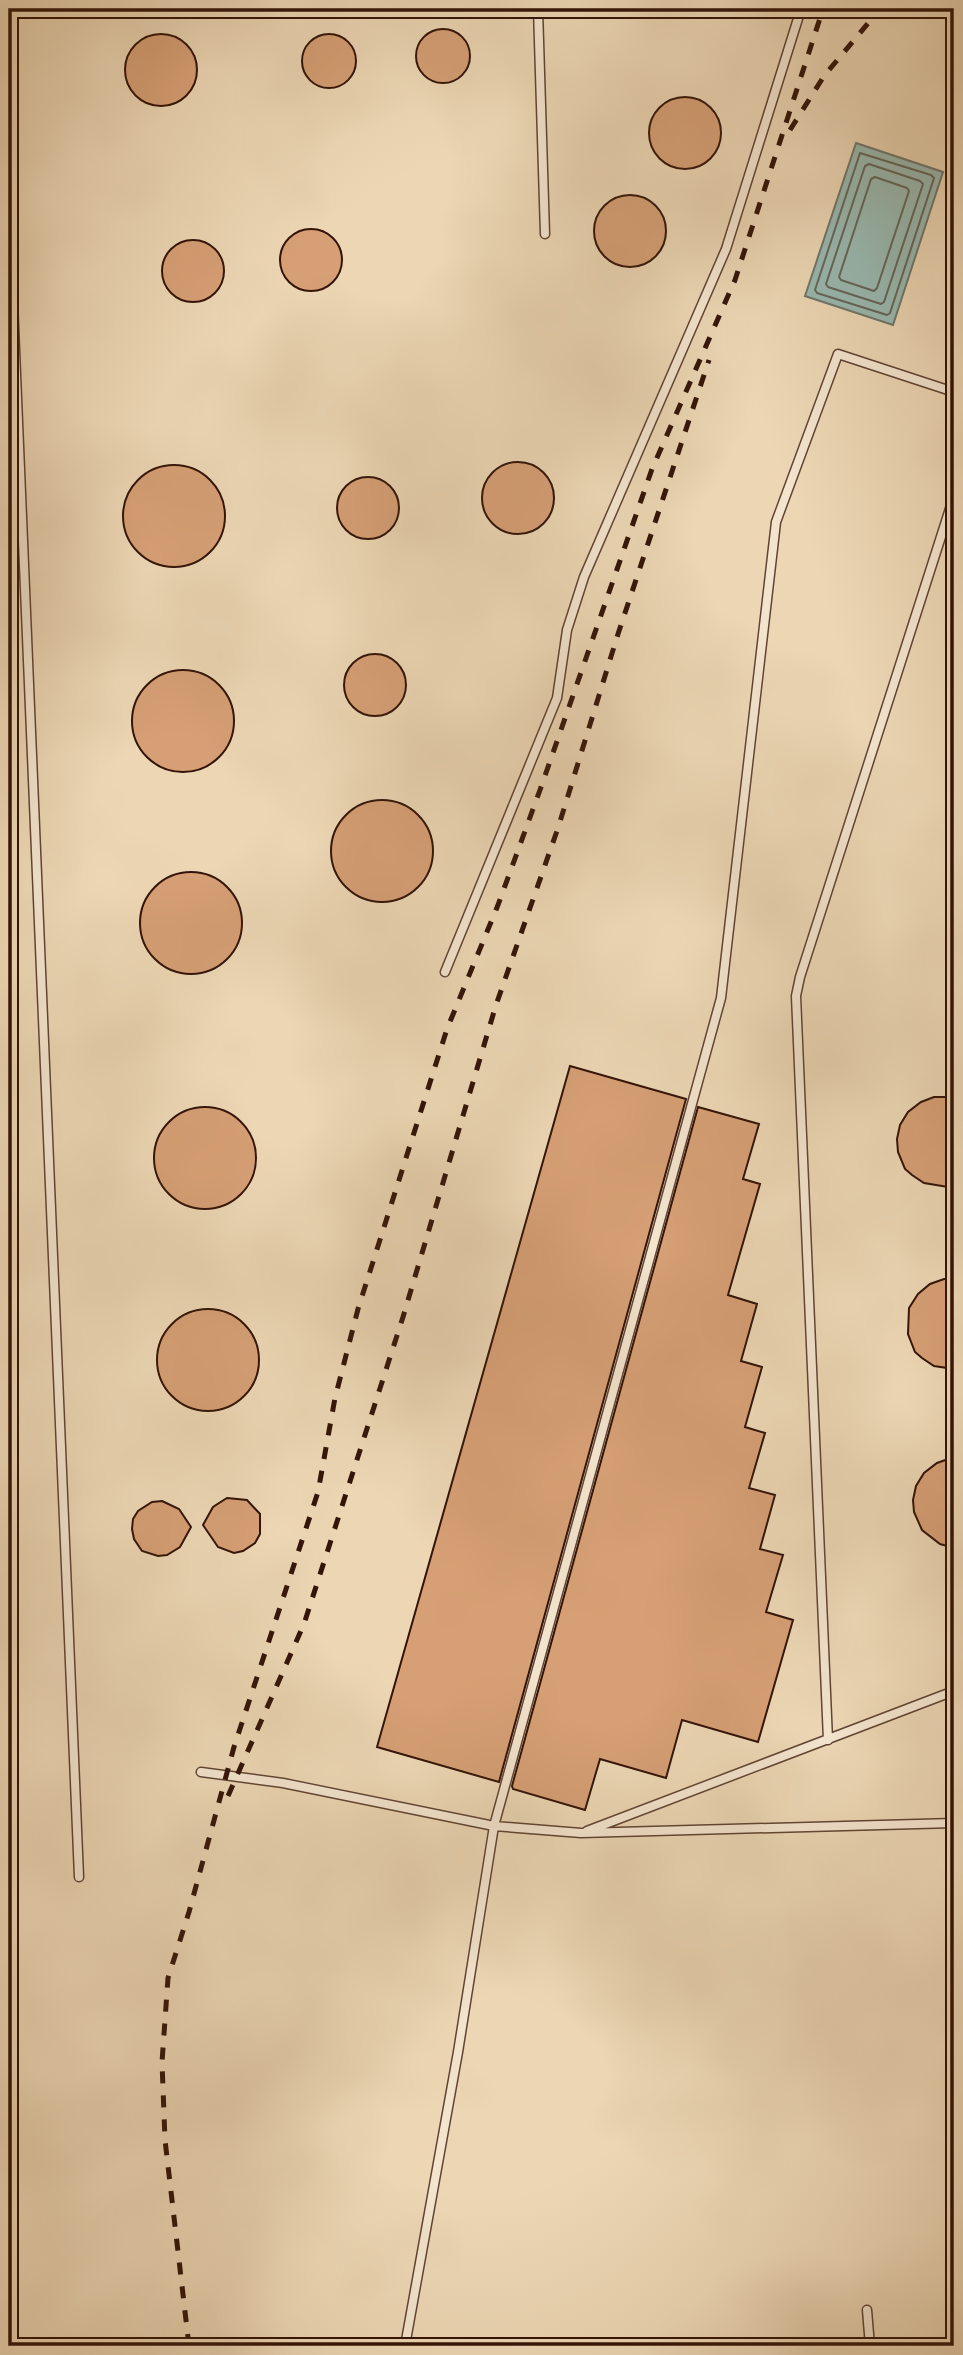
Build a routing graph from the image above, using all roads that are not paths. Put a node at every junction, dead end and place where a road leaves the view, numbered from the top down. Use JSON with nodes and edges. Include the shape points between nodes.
{"nodes":[{"id":1,"x":538,"y":9,"type":"edge"},
{"id":2,"x":801,"y":9,"type":"edge"},
{"id":3,"x":9,"y":208,"type":"edge"},
{"id":4,"x":545,"y":234,"type":"dead end"},
{"id":5,"x":954,"y":392,"type":"edge"},
{"id":6,"x":954,"y":496,"type":"edge"},
{"id":7,"x":445,"y":972,"type":"dead end"},
{"id":8,"x":954,"y":1691,"type":"edge"},
{"id":9,"x":828,"y":1740,"type":"junction"},
{"id":10,"x":201,"y":1772,"type":"dead end"},
{"id":11,"x":954,"y":1823,"type":"edge"},
{"id":12,"x":494,"y":1826,"type":"junction"},
{"id":13,"x":581,"y":1833,"type":"junction"},
{"id":14,"x":79,"y":1877,"type":"dead end"},
{"id":15,"x":867,"y":2310,"type":"dead end"},
{"id":16,"x":405,"y":2346,"type":"edge"},
{"id":17,"x":870,"y":2346,"type":"edge"}],
"edges":[{"from":1,"to":4,"type":"lane"},
{"from":2,"to":7,"type":"lane","via":[[726,248],[584,577],[567,629],[557,698]]},
{"from":3,"to":14,"type":"lane"},
{"from":5,"to":12,"type":"lane","via":[[838,354],[776,522],[721,998]]},
{"from":6,"to":9,"type":"lane","via":[[796,996]]},
{"from":8,"to":9,"type":"lane"},
{"from":9,"to":13,"type":"lane"},
{"from":10,"to":12,"type":"lane","via":[[283,1783]]},
{"from":11,"to":13,"type":"lane"},
{"from":12,"to":13,"type":"lane"},
{"from":12,"to":16,"type":"lane"},
{"from":15,"to":17,"type":"lane"}]}
